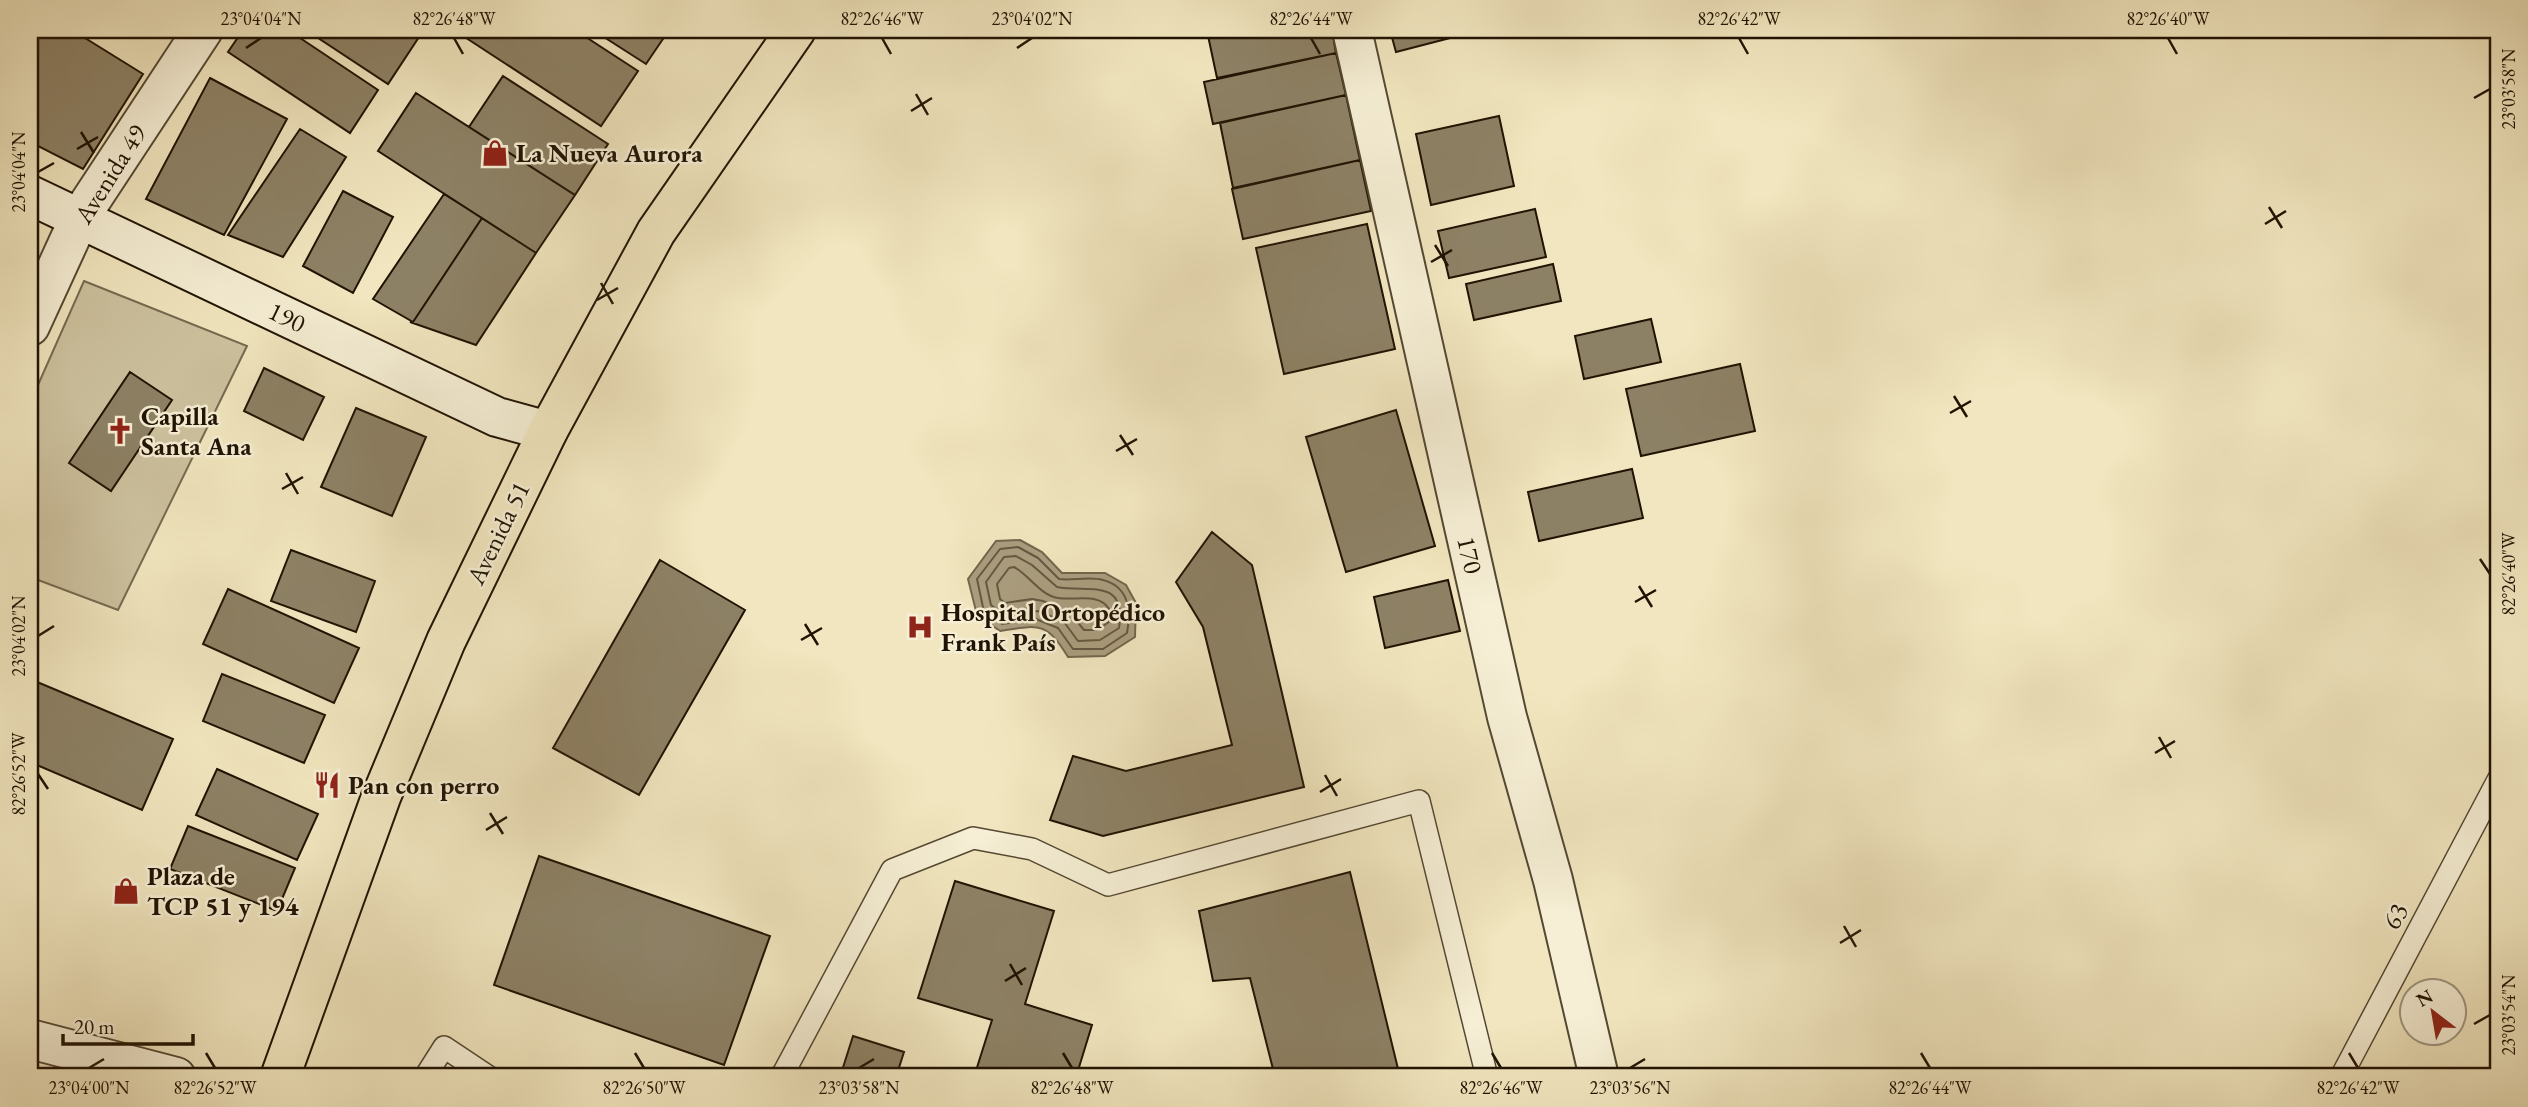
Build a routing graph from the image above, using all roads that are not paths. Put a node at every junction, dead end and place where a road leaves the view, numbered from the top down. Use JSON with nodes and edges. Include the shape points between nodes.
{"nodes":[{"id":1,"x":203,"y":30,"type":"edge"},
{"id":2,"x":796,"y":30,"type":"edge"},
{"id":3,"x":1352,"y":30,"type":"edge"},
{"id":4,"x":30,"y":195,"type":"edge"},
{"id":5,"x":80,"y":217,"type":"junction"},
{"id":6,"x":30,"y":326,"type":"edge"},
{"id":7,"x":548,"y":430,"type":"junction"},
{"id":8,"x":2498,"y":780,"type":"edge"},
{"id":9,"x":30,"y":1039,"type":"edge"},
{"id":10,"x":176,"y":1077,"type":"edge"},
{"id":11,"x":280,"y":1077,"type":"edge"},
{"id":12,"x":425,"y":1077,"type":"edge"},
{"id":13,"x":489,"y":1077,"type":"edge"},
{"id":14,"x":779,"y":1077,"type":"edge"},
{"id":15,"x":1487,"y":1077,"type":"edge"},
{"id":16,"x":1599,"y":1077,"type":"edge"},
{"id":17,"x":2342,"y":1077,"type":"edge"}],
"edges":[{"from":1,"to":5,"type":"street","name":"Avenida 49"},
{"from":2,"to":7,"type":"main road","name":"Avenida 51","via":[[656,232]]},
{"from":3,"to":16,"type":"street","name":"170","via":[[1507,717],[1553,880]]},
{"from":4,"to":5,"type":"street","name":"190"},
{"from":5,"to":6,"type":"street","name":"Avenida 49"},
{"from":5,"to":7,"type":"street","name":"190","via":[[497,418]]},
{"from":7,"to":11,"type":"main road","name":"Avenida 51","via":[[446,641],[381,797]]},
{"from":8,"to":17,"type":"lane","name":"63"},
{"from":9,"to":10,"type":"street"},
{"from":12,"to":13,"type":"lane","via":[[444,1047]]},
{"from":14,"to":15,"type":"lane","via":[[892,870],[973,838],[1031,849],[1108,885],[1419,801]]}]}
